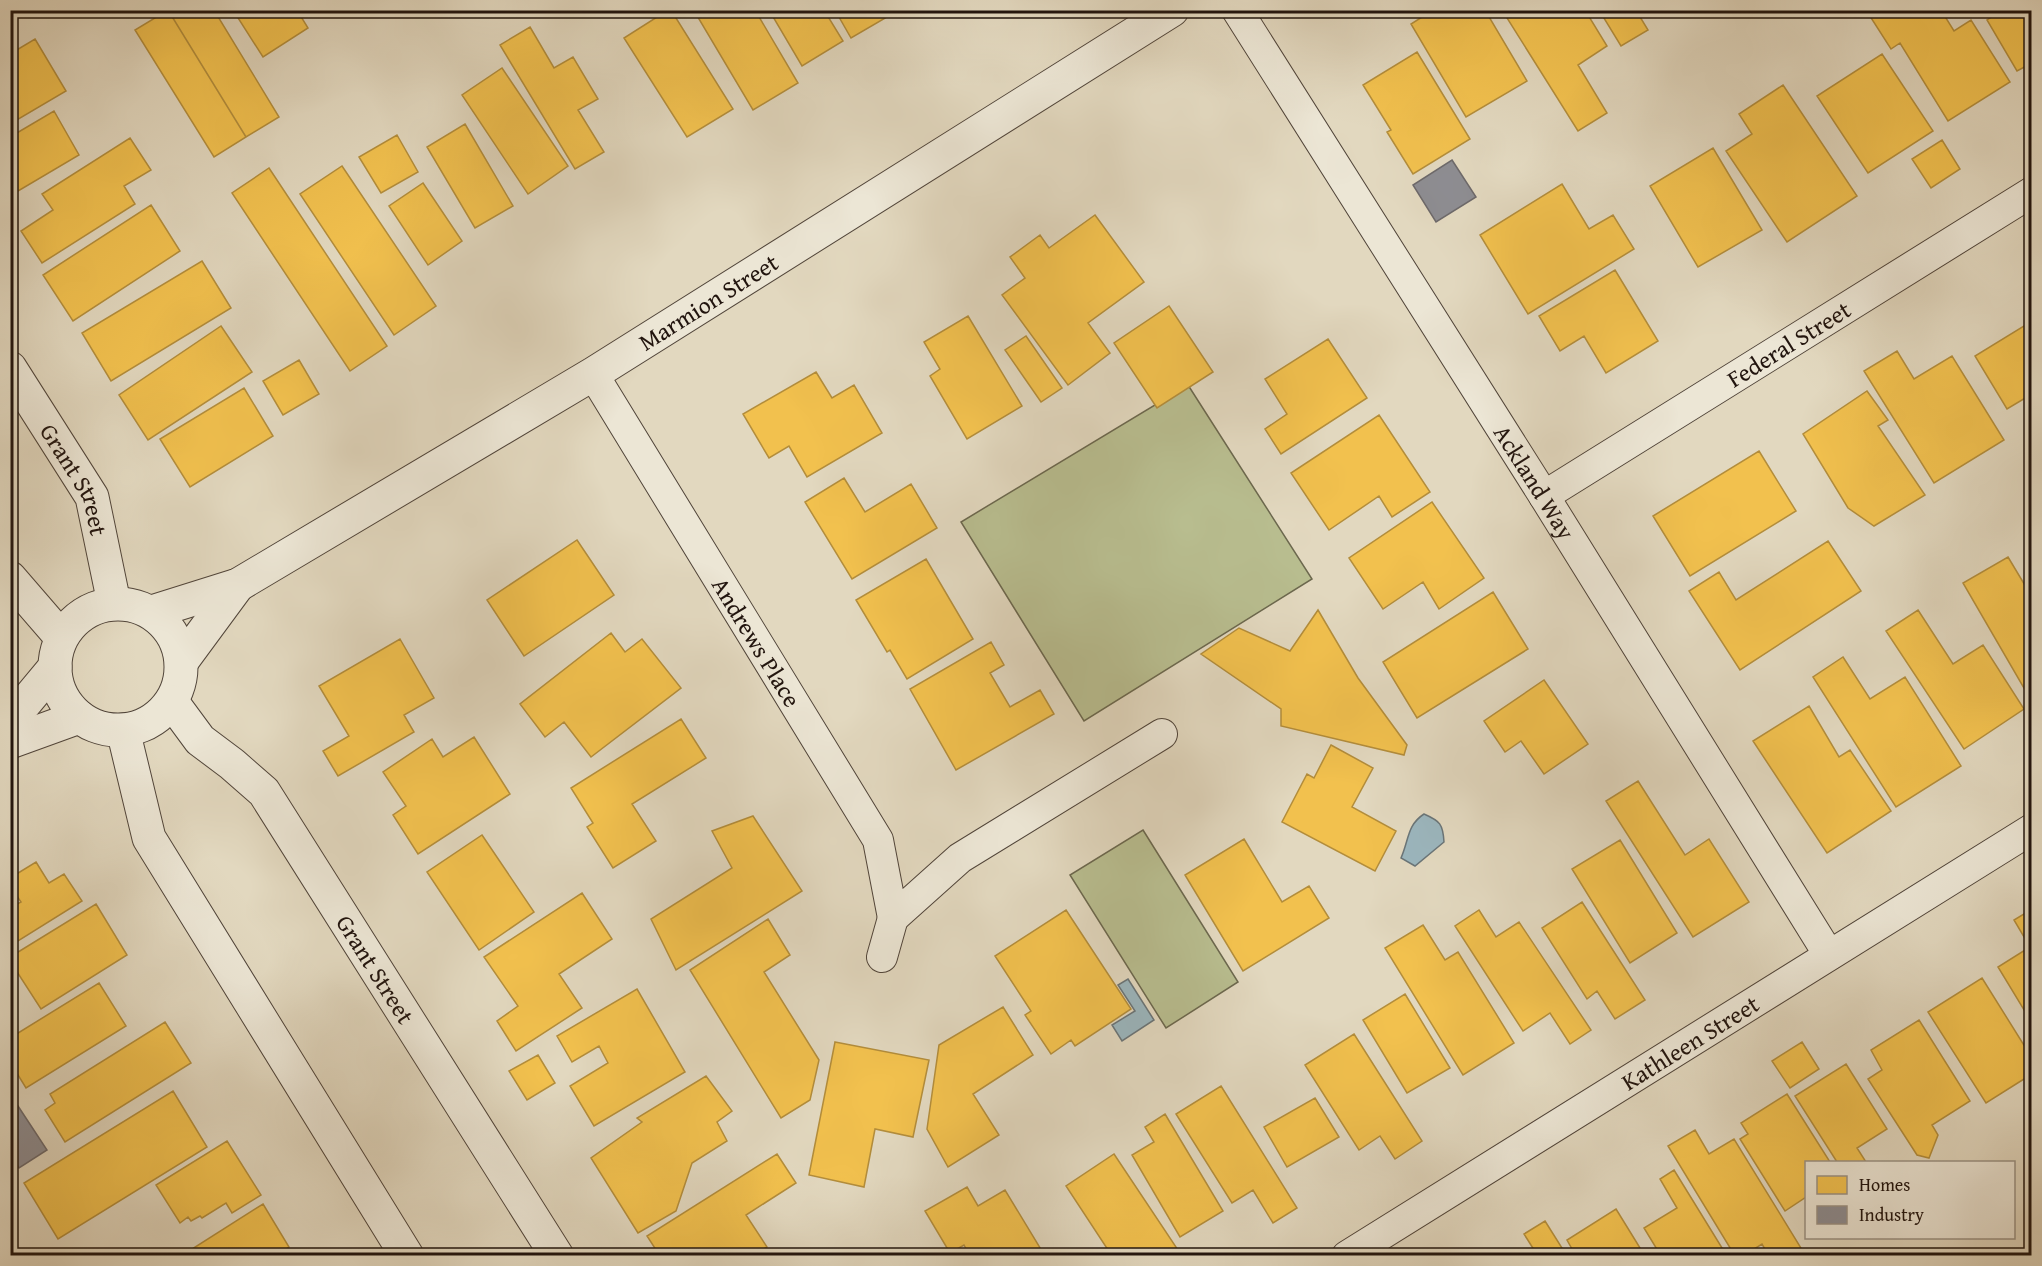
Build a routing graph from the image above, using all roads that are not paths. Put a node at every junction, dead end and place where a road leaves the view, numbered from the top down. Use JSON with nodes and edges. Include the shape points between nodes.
{"nodes":[{"id":1,"x":1172,"y":10,"type":"edge"},
{"id":2,"x":1237,"y":10,"type":"edge"},
{"id":3,"x":2031,"y":192,"type":"edge"},
{"id":4,"x":10,"y":368,"type":"edge"},
{"id":5,"x":593,"y":374,"type":"junction"},
{"id":6,"x":1544,"y":496,"type":"junction"},
{"id":7,"x":10,"y":578,"type":"edge"},
{"id":8,"x":238,"y":585,"type":"junction"},
{"id":9,"x":114,"y":603,"type":"junction"},
{"id":10,"x":152,"y":612,"type":"junction"},
{"id":11,"x":58,"y":652,"type":"junction"},
{"id":12,"x":182,"y":661,"type":"junction"},
{"id":13,"x":172,"y":702,"type":"junction"},
{"id":14,"x":79,"y":717,"type":"junction"},
{"id":15,"x":10,"y":721,"type":"edge"},
{"id":16,"x":123,"y":730,"type":"junction"},
{"id":17,"x":1162,"y":734,"type":"dead end"},
{"id":18,"x":10,"y":742,"type":"edge"},
{"id":19,"x":2031,"y":829,"type":"edge"},
{"id":20,"x":893,"y":918,"type":"junction"},
{"id":21,"x":1829,"y":955,"type":"junction"},
{"id":22,"x":882,"y":957,"type":"dead end"},
{"id":23,"x":407,"y":1256,"type":"edge"},
{"id":24,"x":558,"y":1256,"type":"edge"},
{"id":25,"x":1347,"y":1256,"type":"edge"}],
"edges":[{"from":1,"to":5,"type":"street","name":"Marmion Street"},
{"from":2,"to":6,"type":"street","name":"Ackland Way"},
{"from":3,"to":6,"type":"street","name":"Federal Street"},
{"from":4,"to":9,"type":"street","name":"Grant Street","via":[[92,496]]},
{"from":5,"to":8,"type":"street","name":"Marmion Street"},
{"from":5,"to":20,"type":"street","name":"Andrews Place","via":[[878,840]]},
{"from":6,"to":21,"type":"street","name":"Ackland Way"},
{"from":7,"to":11,"type":"street"},
{"from":8,"to":10,"type":"street","name":"Marmion Street"},
{"from":8,"to":12,"type":"street","name":"Marmion Street"},
{"from":9,"to":10,"type":"street","via":[[134,604]]},
{"from":9,"to":11,"type":"street","via":[[93,608],[74,620]]},
{"from":10,"to":12,"type":"street","via":[[167,625]]},
{"from":11,"to":14,"type":"street","via":[[57,686]]},
{"from":11,"to":15,"type":"street"},
{"from":12,"to":13,"type":"street","via":[[180,682]]},
{"from":13,"to":16,"type":"street","via":[[142,726]]},
{"from":13,"to":24,"type":"street","name":"Grant Street","via":[[200,741],[264,792]]},
{"from":14,"to":16,"type":"street","via":[[108,730]]},
{"from":14,"to":18,"type":"street"},
{"from":16,"to":23,"type":"street","via":[[149,838]]},
{"from":17,"to":20,"type":"street","via":[[960,858]]},
{"from":19,"to":21,"type":"street","name":"Kathleen Street"},
{"from":20,"to":22,"type":"street","name":"Andrews Place"},
{"from":21,"to":25,"type":"street","name":"Kathleen Street"}]}
